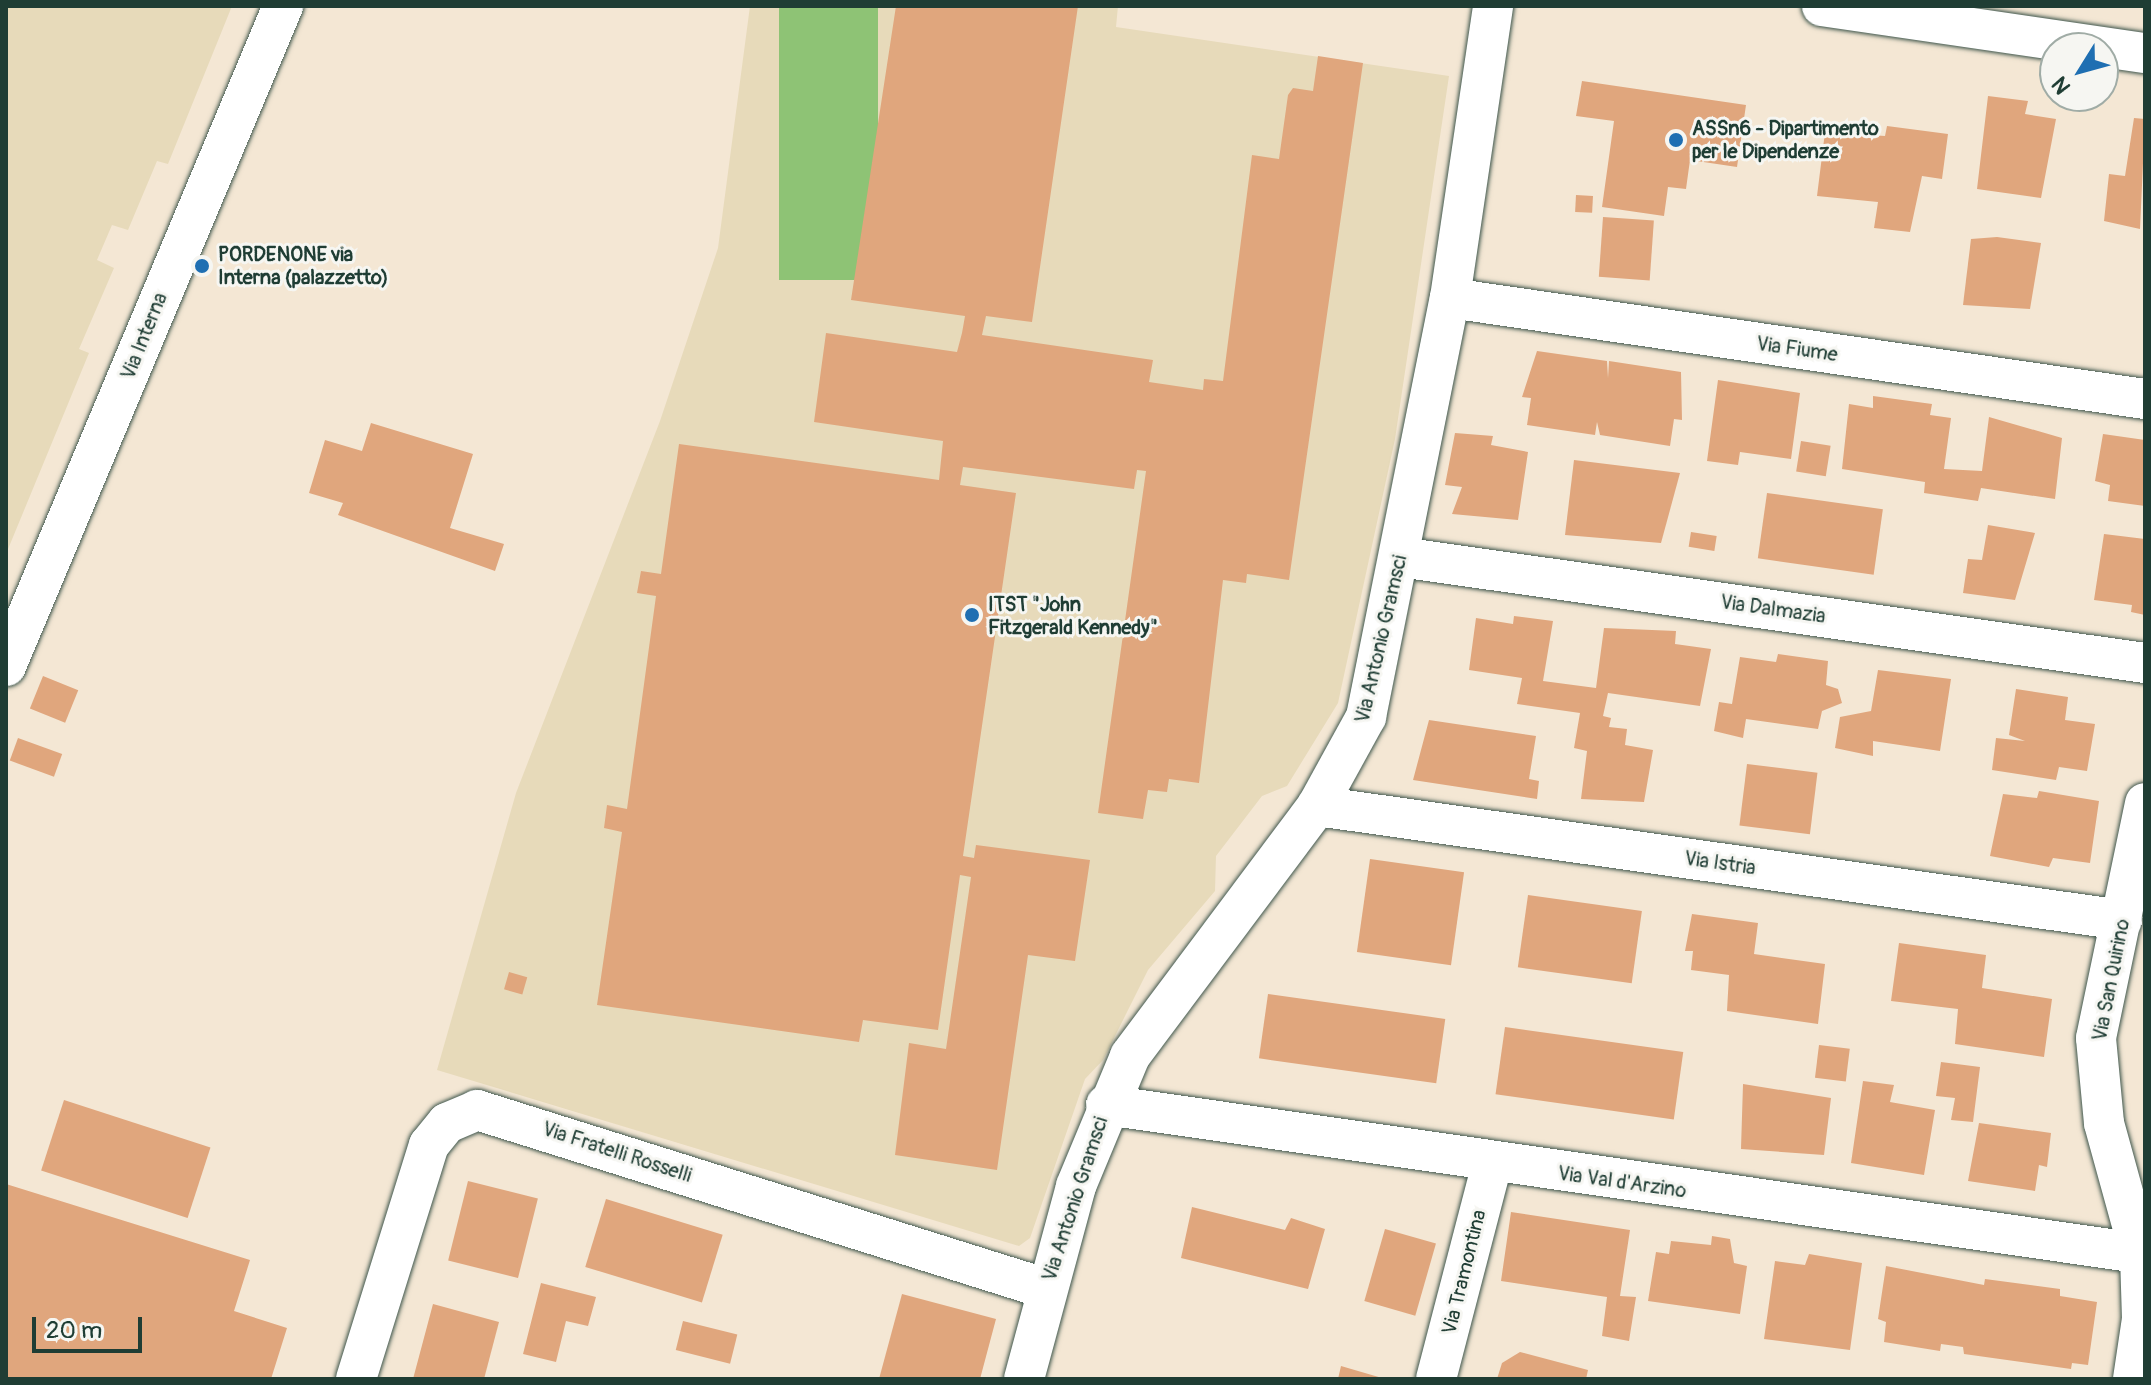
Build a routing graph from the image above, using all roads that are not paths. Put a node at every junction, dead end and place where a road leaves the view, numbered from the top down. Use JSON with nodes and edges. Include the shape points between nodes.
{"nodes":[{"id":1,"x":283,"y":6,"type":"edge"},
{"id":2,"x":1493,"y":6,"type":"edge"},
{"id":3,"x":1822,"y":6,"type":"edge"},
{"id":4,"x":1902,"y":12,"type":"edge"},
{"id":5,"x":1978,"y":17,"type":"edge"},
{"id":6,"x":2050,"y":22,"type":"edge"},
{"id":7,"x":2145,"y":53,"type":"edge"},
{"id":8,"x":1450,"y":298,"type":"junction"},
{"id":9,"x":2145,"y":399,"type":"edge"},
{"id":10,"x":1400,"y":557,"type":"junction"},
{"id":11,"x":2145,"y":663,"type":"edge"},
{"id":12,"x":6,"y":666,"type":"edge"},
{"id":13,"x":2145,"y":803,"type":"edge"},
{"id":14,"x":1317,"y":806,"type":"junction"},
{"id":15,"x":2139,"y":864,"type":"edge"},
{"id":16,"x":2122,"y":920,"type":"junction"},
{"id":17,"x":1106,"y":1105,"type":"junction"},
{"id":18,"x":1492,"y":1164,"type":"junction"},
{"id":19,"x":2142,"y":1254,"type":"edge"},
{"id":20,"x":1047,"y":1289,"type":"junction"},
{"id":21,"x":356,"y":1379,"type":"edge"},
{"id":22,"x":1024,"y":1379,"type":"edge"},
{"id":23,"x":1436,"y":1379,"type":"edge"},
{"id":24,"x":2133,"y":1379,"type":"edge"}],
"edges":[{"from":1,"to":12,"type":"street","name":"Via Interna"},
{"from":2,"to":8,"type":"street","name":"Via Antonio Gramsci"},
{"from":3,"to":4,"type":"street"},
{"from":4,"to":5,"type":"street"},
{"from":5,"to":6,"type":"street"},
{"from":6,"to":7,"type":"street"},
{"from":8,"to":9,"type":"street","name":"Via Fiume"},
{"from":8,"to":10,"type":"street","name":"Via Antonio Gramsci"},
{"from":10,"to":11,"type":"street","name":"Via Dalmazia"},
{"from":10,"to":14,"type":"street","name":"Via Antonio Gramsci","via":[[1366,717]]},
{"from":13,"to":15,"type":"street","name":"Via San Quirino"},
{"from":14,"to":16,"type":"street","name":"Via Istria"},
{"from":14,"to":17,"type":"street","name":"Via Antonio Gramsci","via":[[1172,992]]},
{"from":15,"to":16,"type":"street","name":"Via San Quirino"},
{"from":16,"to":19,"type":"street","name":"Via San Quirino","via":[[2096,1038],[2099,1088]]},
{"from":17,"to":18,"type":"street","name":"Via Val d'Arzino"},
{"from":17,"to":20,"type":"street","name":"Via Antonio Gramsci"},
{"from":18,"to":19,"type":"street","name":"Via Val d'Arzino"},
{"from":18,"to":23,"type":"street","name":"Via Tramontina"},
{"from":19,"to":24,"type":"street","name":"Via San Quirino","via":[[2142,1319]]},
{"from":20,"to":21,"type":"street","name":"Via Fratelli Rosselli","via":[[477,1110],[447,1123],[429,1145]]},
{"from":20,"to":22,"type":"street","name":"Via Antonio Gramsci"}]}
